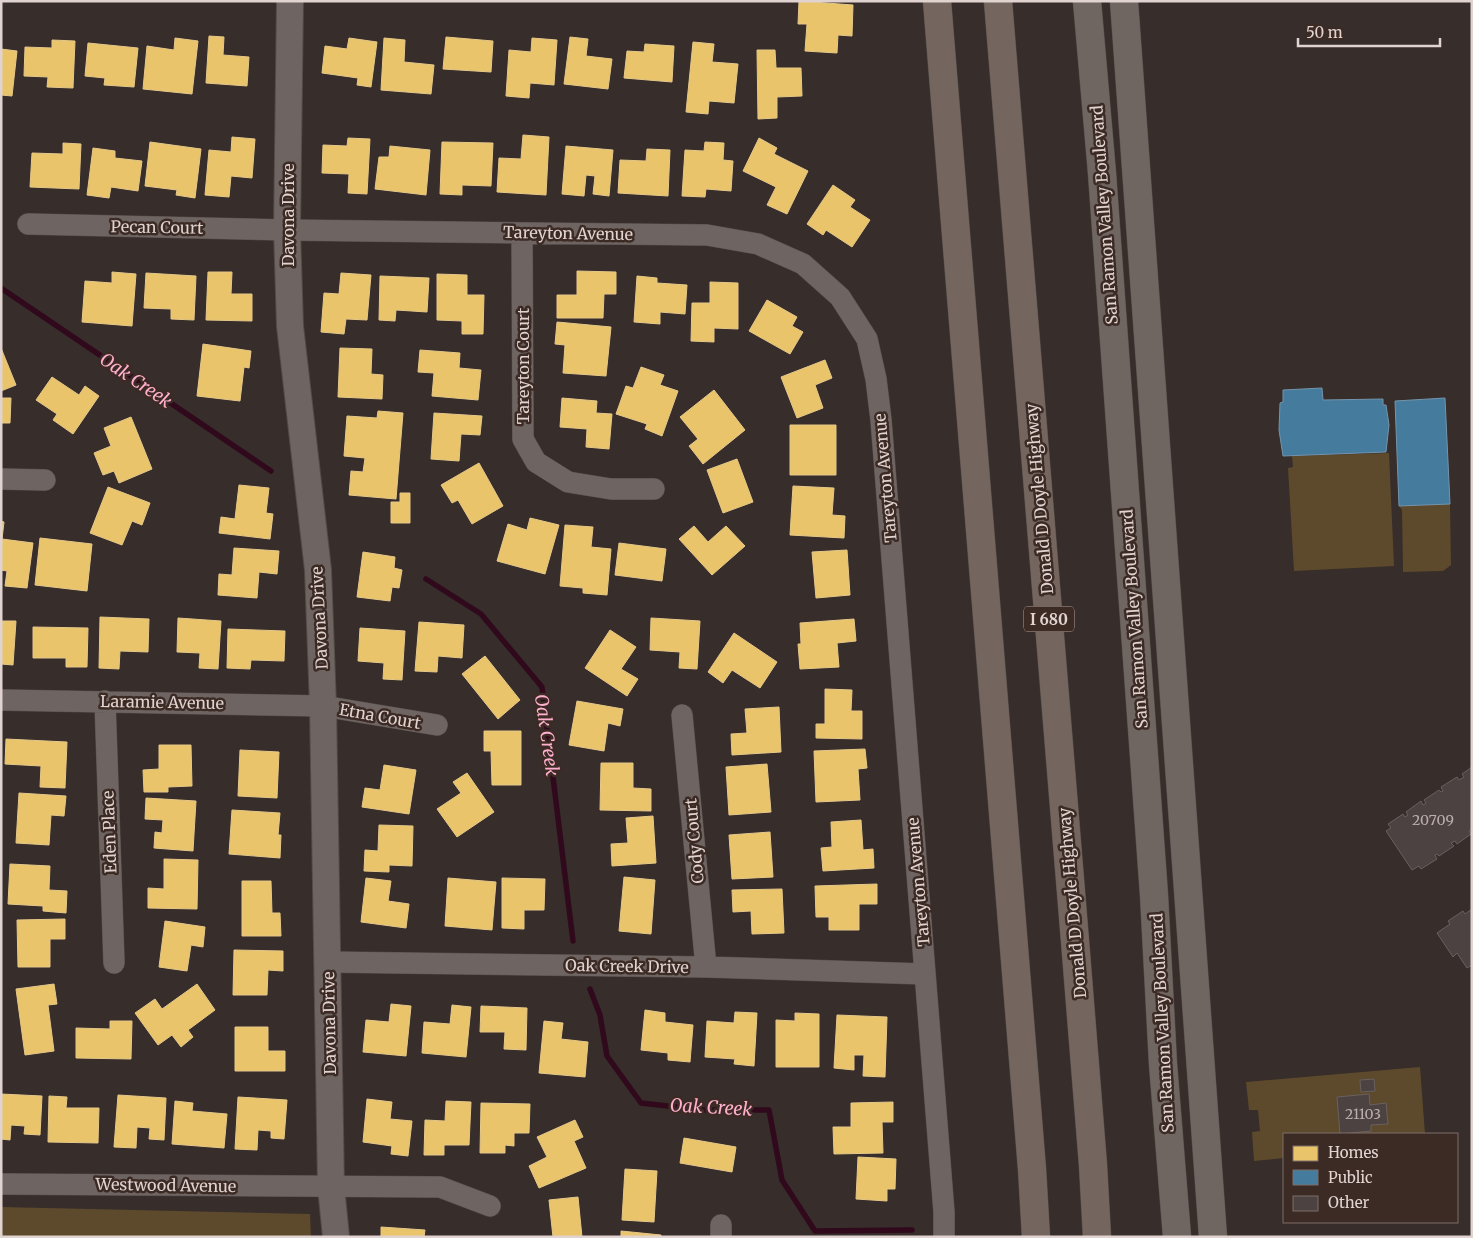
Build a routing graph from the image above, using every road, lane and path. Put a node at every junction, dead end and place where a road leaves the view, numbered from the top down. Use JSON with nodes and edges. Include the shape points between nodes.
{"nodes":[{"id":1,"x":290,"y":1,"type":"edge"},
{"id":2,"x":937,"y":1,"type":"edge"},
{"id":3,"x":998,"y":1,"type":"edge"},
{"id":4,"x":1087,"y":1,"type":"edge"},
{"id":5,"x":1124,"y":1,"type":"edge"},
{"id":6,"x":1135,"y":171,"type":"junction"},
{"id":7,"x":1102,"y":173,"type":"junction"},
{"id":8,"x":28,"y":224,"type":"dead end"},
{"id":9,"x":287,"y":230,"type":"junction"},
{"id":10,"x":522,"y":232,"type":"junction"},
{"id":11,"x":1,"y":479,"type":"edge"},
{"id":12,"x":45,"y":480,"type":"dead end"},
{"id":13,"x":654,"y":488,"type":"dead end"},
{"id":14,"x":1,"y":700,"type":"edge"},
{"id":15,"x":104,"y":701,"type":"junction"},
{"id":16,"x":323,"y":706,"type":"junction"},
{"id":17,"x":682,"y":715,"type":"dead end"},
{"id":18,"x":436,"y":726,"type":"dead end"},
{"id":19,"x":328,"y":962,"type":"junction"},
{"id":20,"x":114,"y":963,"type":"dead end"},
{"id":21,"x":706,"y":967,"type":"junction"},
{"id":22,"x":925,"y":974,"type":"junction"},
{"id":23,"x":1,"y":1184,"type":"edge"},
{"id":24,"x":331,"y":1187,"type":"junction"},
{"id":25,"x":490,"y":1206,"type":"dead end"},
{"id":26,"x":336,"y":1237,"type":"edge"},
{"id":27,"x":944,"y":1237,"type":"edge"},
{"id":28,"x":1036,"y":1237,"type":"edge"},
{"id":29,"x":1098,"y":1237,"type":"edge"},
{"id":30,"x":1177,"y":1237,"type":"edge"},
{"id":31,"x":1212,"y":1237,"type":"edge"}],
"edges":[{"from":1,"to":9,"type":"street","name":"Davona Drive"},
{"from":2,"to":28,"type":"highway"},
{"from":3,"to":29,"type":"highway","name":"Donald D Doyle Highway","number":"I 680"},
{"from":4,"to":7,"type":"main road","name":"San Ramon Valley Boulevard"},
{"from":5,"to":6,"type":"main road","name":"San Ramon Valley Boulevard"},
{"from":6,"to":7,"type":"main road"},
{"from":6,"to":31,"type":"main road","name":"San Ramon Valley Boulevard"},
{"from":7,"to":30,"type":"main road","name":"San Ramon Valley Boulevard"},
{"from":8,"to":9,"type":"street","name":"Pecan Court"},
{"from":9,"to":10,"type":"street","name":"Tareyton Avenue"},
{"from":9,"to":16,"type":"street","name":"Davona Drive","via":[[290,326],[318,570]]},
{"from":10,"to":13,"type":"street","name":"Tareyton Court","via":[[523,439],[536,462],[568,482],[611,489]]},
{"from":10,"to":22,"type":"street","name":"Tareyton Avenue","via":[[707,235],[758,244],[803,264],[840,297],[867,339],[876,379],[880,420]]},
{"from":11,"to":12,"type":"street"},
{"from":14,"to":15,"type":"street","name":"Laramie Avenue"},
{"from":15,"to":16,"type":"street","name":"Laramie Avenue"},
{"from":15,"to":20,"type":"street","name":"Eden Place"},
{"from":16,"to":18,"type":"street","name":"Etna Court"},
{"from":16,"to":19,"type":"street","name":"Davona Drive"},
{"from":17,"to":21,"type":"street","name":"Cody Court"},
{"from":19,"to":21,"type":"street","name":"Oak Creek Drive"},
{"from":19,"to":24,"type":"street","name":"Davona Drive"},
{"from":21,"to":22,"type":"street","name":"Oak Creek Drive"},
{"from":22,"to":27,"type":"street","name":"Tareyton Avenue"},
{"from":23,"to":24,"type":"street","name":"Westwood Avenue"},
{"from":24,"to":25,"type":"street","name":"Westwood Avenue","via":[[440,1187]]},
{"from":24,"to":26,"type":"street","name":"Davona Drive"}]}
